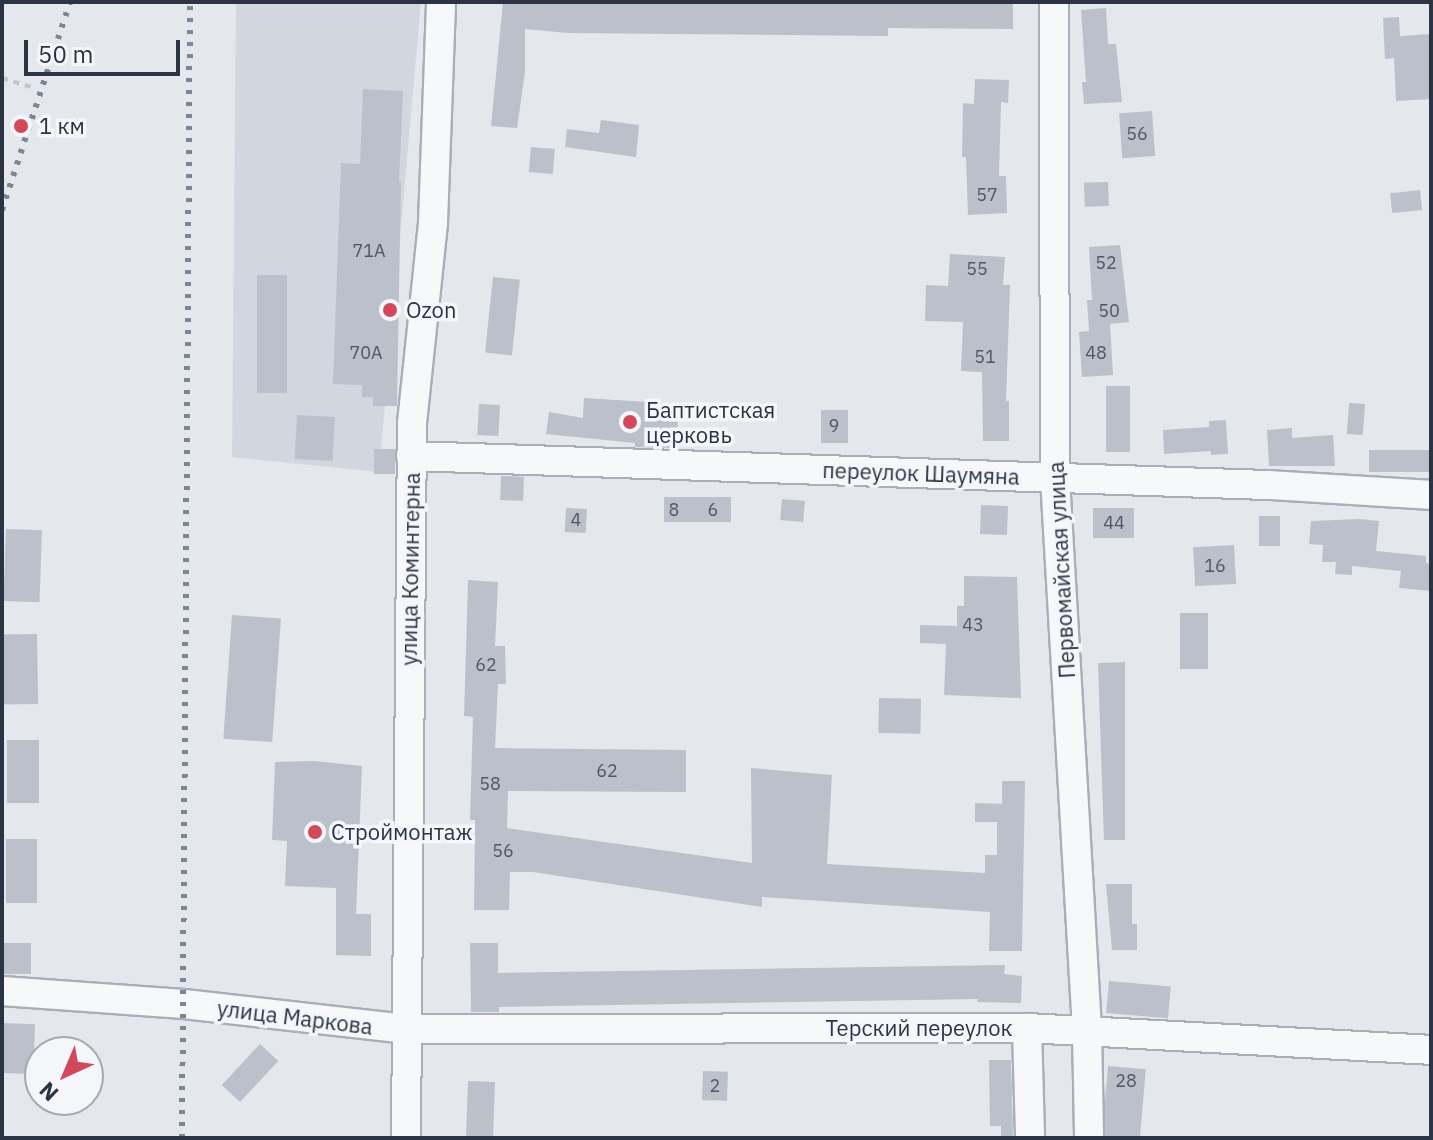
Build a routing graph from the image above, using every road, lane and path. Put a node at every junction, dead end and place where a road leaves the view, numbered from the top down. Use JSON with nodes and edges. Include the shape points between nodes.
{"nodes":[{"id":1,"x":441,"y":2,"type":"edge"},
{"id":2,"x":1054,"y":2,"type":"edge"},
{"id":3,"x":2,"y":78,"type":"edge"},
{"id":4,"x":32,"y":87,"type":"dead end"},
{"id":5,"x":411,"y":456,"type":"junction"},
{"id":6,"x":1055,"y":478,"type":"junction"},
{"id":7,"x":1431,"y":495,"type":"edge"},
{"id":8,"x":2,"y":991,"type":"edge"},
{"id":9,"x":1027,"y":1028,"type":"junction"},
{"id":10,"x":406,"y":1029,"type":"junction"},
{"id":11,"x":1087,"y":1030,"type":"junction"},
{"id":12,"x":1431,"y":1050,"type":"edge"},
{"id":13,"x":406,"y":1138,"type":"edge"},
{"id":14,"x":1030,"y":1138,"type":"edge"},
{"id":15,"x":1089,"y":1138,"type":"edge"}],
"edges":[{"from":1,"to":5,"type":"street","name":"улица Коминтерна","via":[[433,222]]},
{"from":2,"to":6,"type":"street","name":"Первомайская улица"},
{"from":3,"to":4,"type":"path"},
{"from":5,"to":6,"type":"street","name":"переулок Шаумяна"},
{"from":5,"to":10,"type":"street","name":"улица Коминтерна"},
{"from":6,"to":7,"type":"street","name":"переулок Шаумяна"},
{"from":6,"to":11,"type":"street","name":"Первомайская улица"},
{"from":8,"to":10,"type":"street","name":"улица Маркова","via":[[184,1004]]},
{"from":9,"to":10,"type":"street","name":"Терский переулок"},
{"from":9,"to":11,"type":"street","name":"Терский переулок"},
{"from":9,"to":14,"type":"street"},
{"from":10,"to":13,"type":"street","name":"улица Коминтерна"},
{"from":11,"to":12,"type":"street","name":"Терский переулок"},
{"from":11,"to":15,"type":"street","name":"Первомайская улица"}]}
